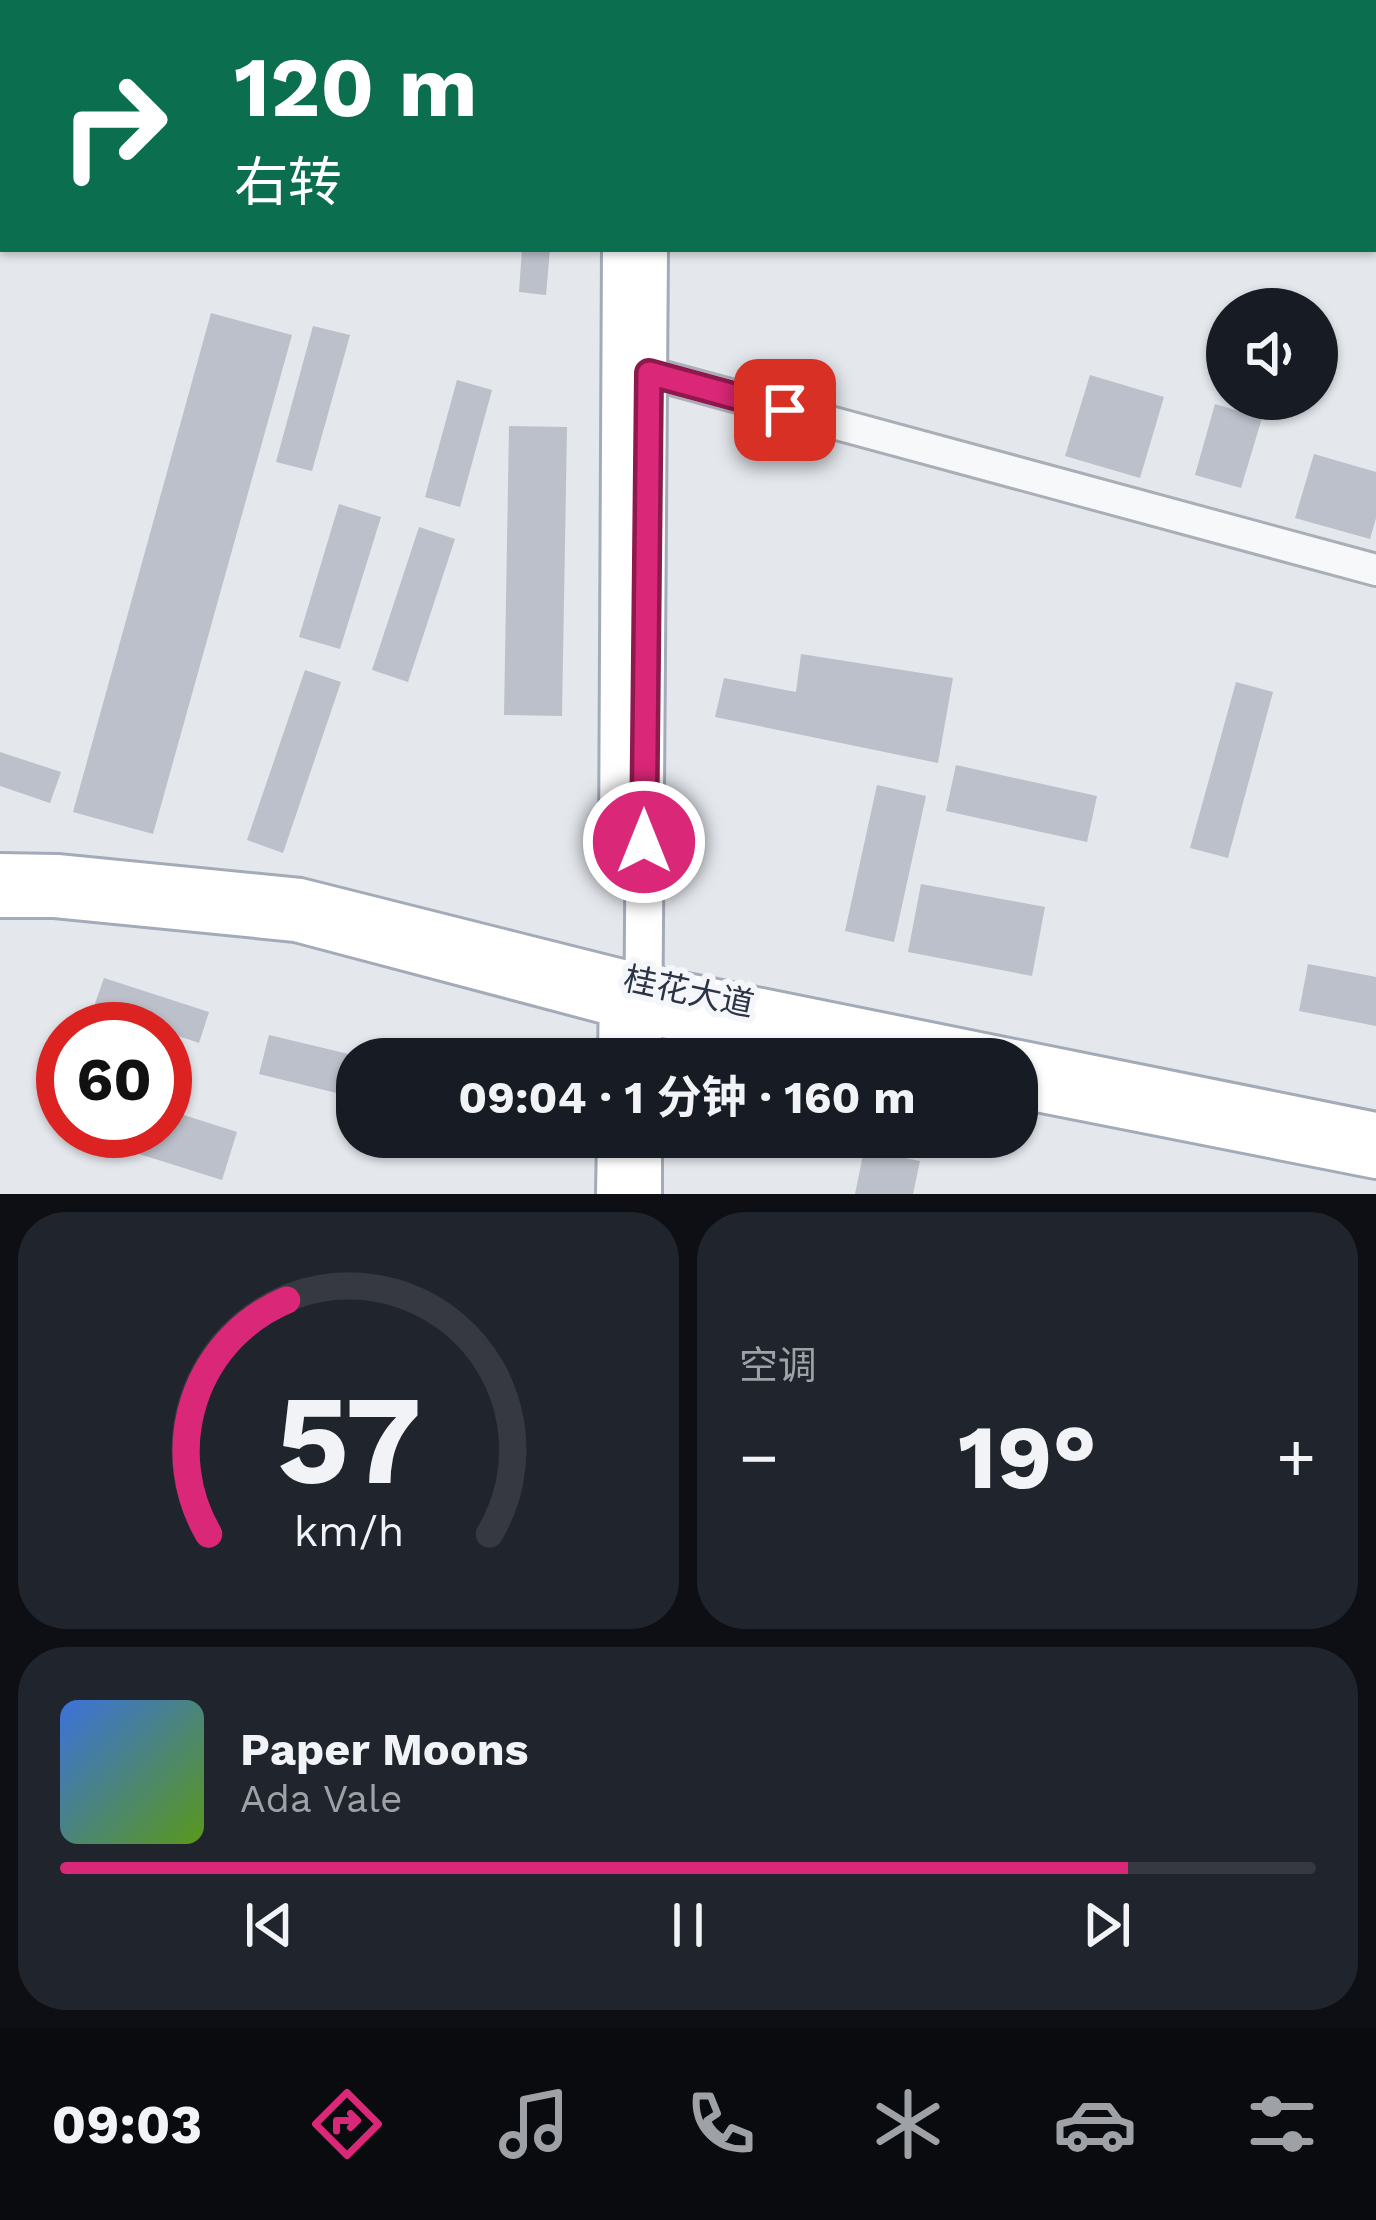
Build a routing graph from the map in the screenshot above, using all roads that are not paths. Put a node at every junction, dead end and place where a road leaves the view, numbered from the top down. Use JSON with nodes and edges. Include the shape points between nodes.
{"nodes":[{"id":1,"x":621,"y":252,"type":"edge"},
{"id":2,"x":649,"y":252,"type":"edge"},
{"id":3,"x":649,"y":373,"type":"junction"},
{"id":4,"x":1376,"y":570,"type":"edge"},
{"id":5,"x":0,"y":872,"type":"edge"},
{"id":6,"x":0,"y":899,"type":"edge"},
{"id":7,"x":630,"y":995,"type":"junction"},
{"id":8,"x":621,"y":1038,"type":"edge"},
{"id":9,"x":639,"y":1038,"type":"edge"},
{"id":10,"x":789,"y":1038,"type":"edge"},
{"id":11,"x":1038,"y":1093,"type":"edge"},
{"id":12,"x":1376,"y":1131,"type":"edge"},
{"id":13,"x":616,"y":1158,"type":"edge"},
{"id":14,"x":643,"y":1158,"type":"edge"},
{"id":15,"x":1376,"y":1160,"type":"edge"},
{"id":16,"x":615,"y":1194,"type":"edge"},
{"id":17,"x":643,"y":1194,"type":"edge"}],
"edges":[{"from":1,"to":7,"type":"main road"},
{"from":2,"to":3,"type":"main road"},
{"from":3,"to":4,"type":"lane"},
{"from":3,"to":7,"type":"main road"},
{"from":5,"to":7,"type":"main road","name":"桂花大道","via":[[301,897]]},
{"from":6,"to":7,"type":"main road","name":"桂花大道","via":[[296,923]]},
{"from":7,"to":8,"type":"main road"},
{"from":7,"to":9,"type":"main road"},
{"from":7,"to":10,"type":"main road","name":"桂花大道"},
{"from":7,"to":12,"type":"main road","name":"桂花大道"},
{"from":11,"to":15,"type":"main road"},
{"from":13,"to":16,"type":"main road"},
{"from":14,"to":17,"type":"main road"}]}
